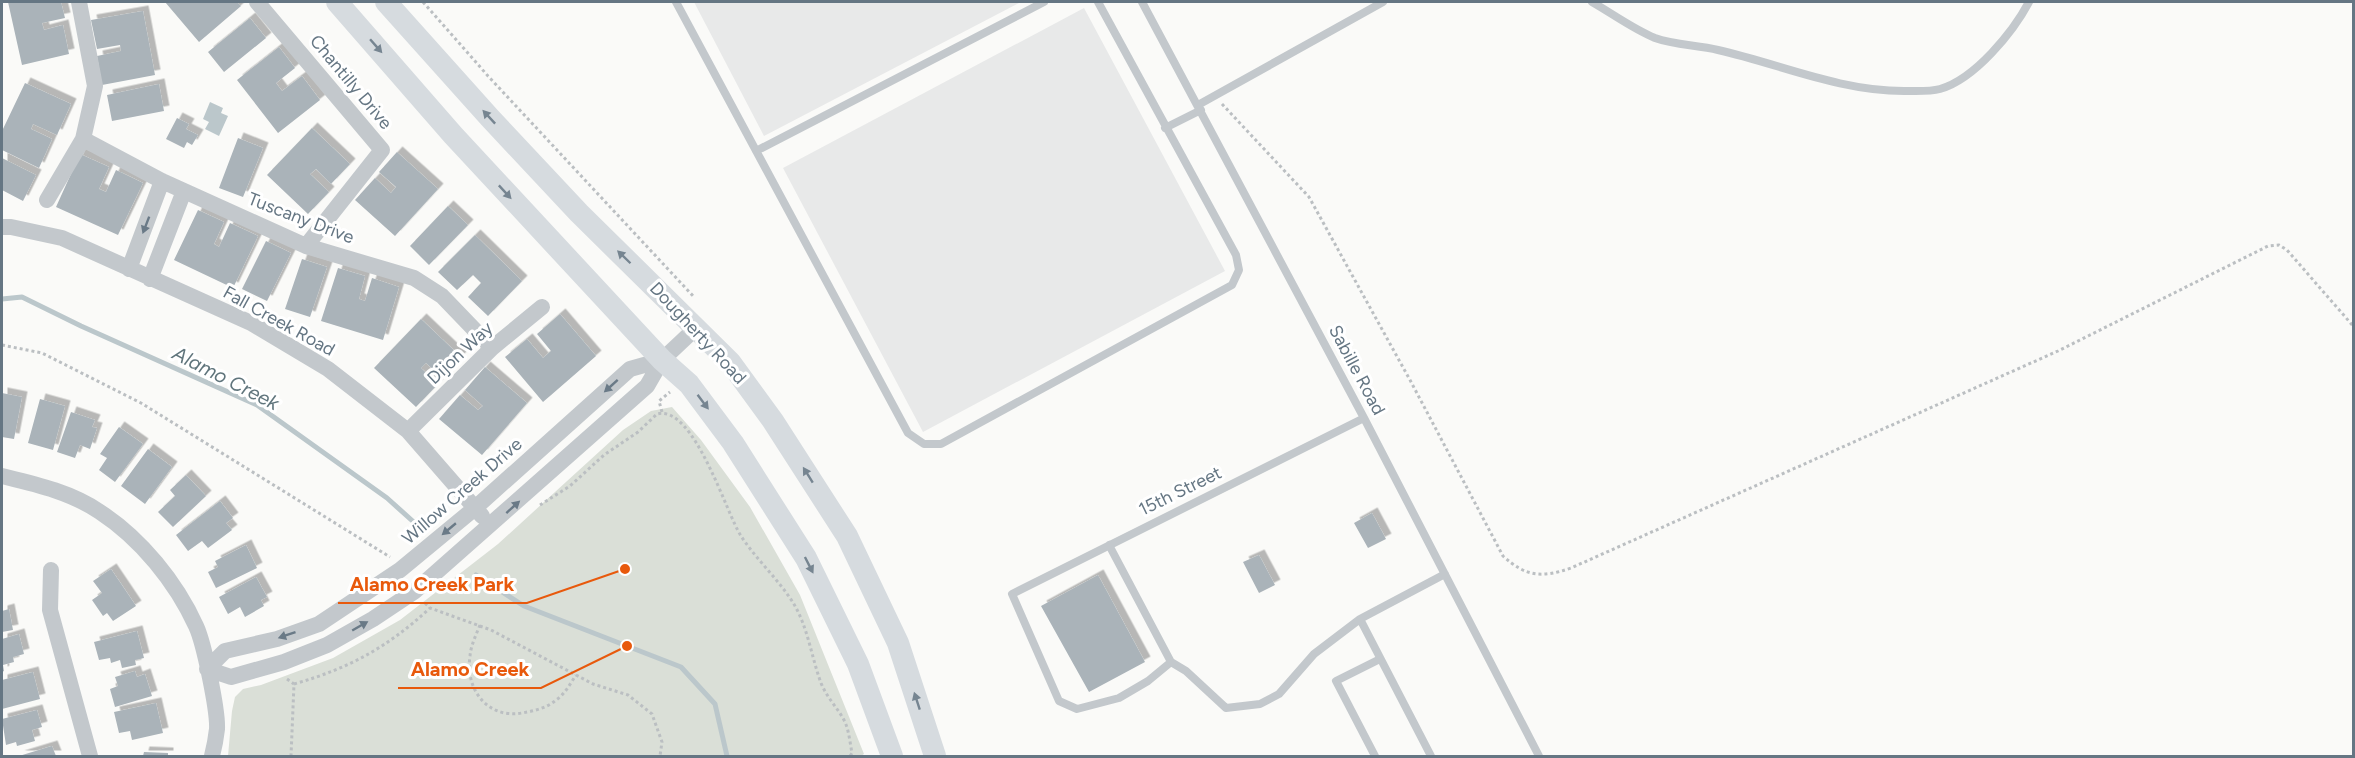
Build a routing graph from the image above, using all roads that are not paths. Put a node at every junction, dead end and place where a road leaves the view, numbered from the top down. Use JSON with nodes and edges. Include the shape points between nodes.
{"nodes":[{"id":1,"x":79,"y":2,"type":"edge"},
{"id":2,"x":257,"y":2,"type":"edge"},
{"id":3,"x":338,"y":2,"type":"edge"},
{"id":4,"x":386,"y":2,"type":"edge"},
{"id":5,"x":676,"y":2,"type":"edge"},
{"id":6,"x":1044,"y":2,"type":"edge"},
{"id":7,"x":1098,"y":2,"type":"edge"},
{"id":8,"x":1142,"y":2,"type":"edge"},
{"id":9,"x":1383,"y":2,"type":"edge"},
{"id":10,"x":1592,"y":2,"type":"edge"},
{"id":11,"x":2029,"y":2,"type":"edge"},
{"id":12,"x":1200,"y":108,"type":"junction"},
{"id":13,"x":1165,"y":128,"type":"junction"},
{"id":14,"x":83,"y":139,"type":"junction"},
{"id":15,"x":756,"y":152,"type":"junction"},
{"id":16,"x":162,"y":181,"type":"junction"},
{"id":17,"x":184,"y":191,"type":"junction"},
{"id":18,"x":47,"y":200,"type":"dead end"},
{"id":19,"x":2,"y":226,"type":"edge"},
{"id":20,"x":306,"y":246,"type":"junction"},
{"id":21,"x":129,"y":269,"type":"junction"},
{"id":22,"x":150,"y":279,"type":"junction"},
{"id":23,"x":542,"y":307,"type":"dead end"},
{"id":24,"x":696,"y":328,"type":"junction"},
{"id":25,"x":492,"y":348,"type":"junction"},
{"id":26,"x":662,"y":360,"type":"junction"},
{"id":27,"x":1364,"y":418,"type":"junction"},
{"id":28,"x":408,"y":431,"type":"junction"},
{"id":29,"x":2,"y":476,"type":"edge"},
{"id":30,"x":475,"y":508,"type":"junction"},
{"id":31,"x":491,"y":526,"type":"junction"},
{"id":32,"x":1109,"y":544,"type":"junction"},
{"id":33,"x":51,"y":570,"type":"dead end"},
{"id":34,"x":1445,"y":574,"type":"junction"},
{"id":35,"x":1360,"y":619,"type":"junction"},
{"id":36,"x":1380,"y":659,"type":"junction"},
{"id":37,"x":1171,"y":662,"type":"junction"},
{"id":38,"x":207,"y":669,"type":"junction"},
{"id":39,"x":90,"y":756,"type":"edge"},
{"id":40,"x":212,"y":756,"type":"edge"},
{"id":41,"x":892,"y":756,"type":"edge"},
{"id":42,"x":935,"y":756,"type":"edge"},
{"id":43,"x":1375,"y":756,"type":"edge"},
{"id":44,"x":1431,"y":756,"type":"edge"},
{"id":45,"x":1539,"y":756,"type":"edge"}],
"edges":[{"from":1,"to":14,"type":"street","via":[[95,86]]},
{"from":2,"to":20,"type":"street","name":"Chantilly Drive","via":[[382,150]]},
{"from":3,"to":26,"type":"main road","one_way":true,"via":[[453,135]]},
{"from":24,"to":4,"type":"main road","name":"Dougherty Road","one_way":true,"via":[[579,213]]},
{"from":5,"to":15,"type":"lane"},
{"from":6,"to":15,"type":"lane"},
{"from":7,"to":13,"type":"lane"},
{"from":8,"to":12,"type":"lane","name":"Sabille Road"},
{"from":9,"to":12,"type":"lane","via":[[1214,96]]},
{"from":10,"to":11,"type":"lane","via":[[1659,39],[1718,50],[1836,83],[1895,91],[1941,88],[1960,78],[2007,39]]},
{"from":12,"to":13,"type":"lane"},
{"from":12,"to":27,"type":"lane","name":"Sabille Road"},
{"from":13,"to":15,"type":"lane","via":[[1236,255],[1239,270],[1232,285],[941,444],[924,444],[908,433]]},
{"from":14,"to":16,"type":"street","name":"Tuscany Drive"},
{"from":14,"to":18,"type":"street"},
{"from":16,"to":17,"type":"street","name":"Tuscany Drive"},
{"from":16,"to":21,"type":"street","one_way":true},
{"from":17,"to":20,"type":"street","name":"Tuscany Drive"},
{"from":17,"to":22,"type":"street"},
{"from":19,"to":21,"type":"street","name":"Fall Creek Road","via":[[62,238]]},
{"from":20,"to":25,"type":"street","name":"Tuscany Drive","via":[[414,278],[442,296]]},
{"from":21,"to":22,"type":"street","name":"Fall Creek Road"},
{"from":22,"to":28,"type":"street","name":"Fall Creek Road","via":[[251,323],[328,369]]},
{"from":23,"to":25,"type":"street","name":"Dijon Way"},
{"from":24,"to":26,"type":"street","name":"Willow Creek Drive"},
{"from":42,"to":24,"type":"main road","name":"Dougherty Road","one_way":true,"via":[[898,643],[846,536],[774,421],[730,362]]},
{"from":25,"to":28,"type":"street","name":"Dijon Way"},
{"from":26,"to":30,"type":"street","name":"Willow Creek Drive","one_way":true,"via":[[630,369]]},
{"from":31,"to":26,"type":"street","name":"Willow Creek Drive","one_way":true,"via":[[647,386]]},
{"from":26,"to":41,"type":"main road","one_way":true,"via":[[689,384],[733,442],[806,558],[858,664]]},
{"from":27,"to":32,"type":"lane","name":"15th Street"},
{"from":27,"to":34,"type":"lane","name":"Sabille Road"},
{"from":28,"to":30,"type":"street","name":"Fall Creek Road"},
{"from":29,"to":38,"type":"street","via":[[47,487],[99,511],[136,541],[165,574],[197,627]]},
{"from":30,"to":31,"type":"street","name":"Fall Creek Road"},
{"from":30,"to":38,"type":"street","name":"Willow Creek Drive","one_way":true,"via":[[400,570],[319,624],[225,651]]},
{"from":38,"to":31,"type":"street","name":"Willow Creek Drive","one_way":true,"via":[[231,677],[327,645],[415,591]]},
{"from":32,"to":37,"type":"lane"},
{"from":32,"to":37,"type":"lane","name":"15th Street","via":[[1012,594],[1059,701],[1077,709],[1119,698]]},
{"from":33,"to":39,"type":"street","via":[[50,609]]},
{"from":34,"to":35,"type":"lane"},
{"from":34,"to":45,"type":"lane","name":"Sabille Road"},
{"from":35,"to":36,"type":"lane"},
{"from":35,"to":37,"type":"lane","via":[[1314,654],[1279,694],[1260,704],[1226,708]]},
{"from":36,"to":43,"type":"lane","via":[[1336,681]]},
{"from":36,"to":44,"type":"lane"},
{"from":38,"to":40,"type":"street","via":[[217,728]]}]}
